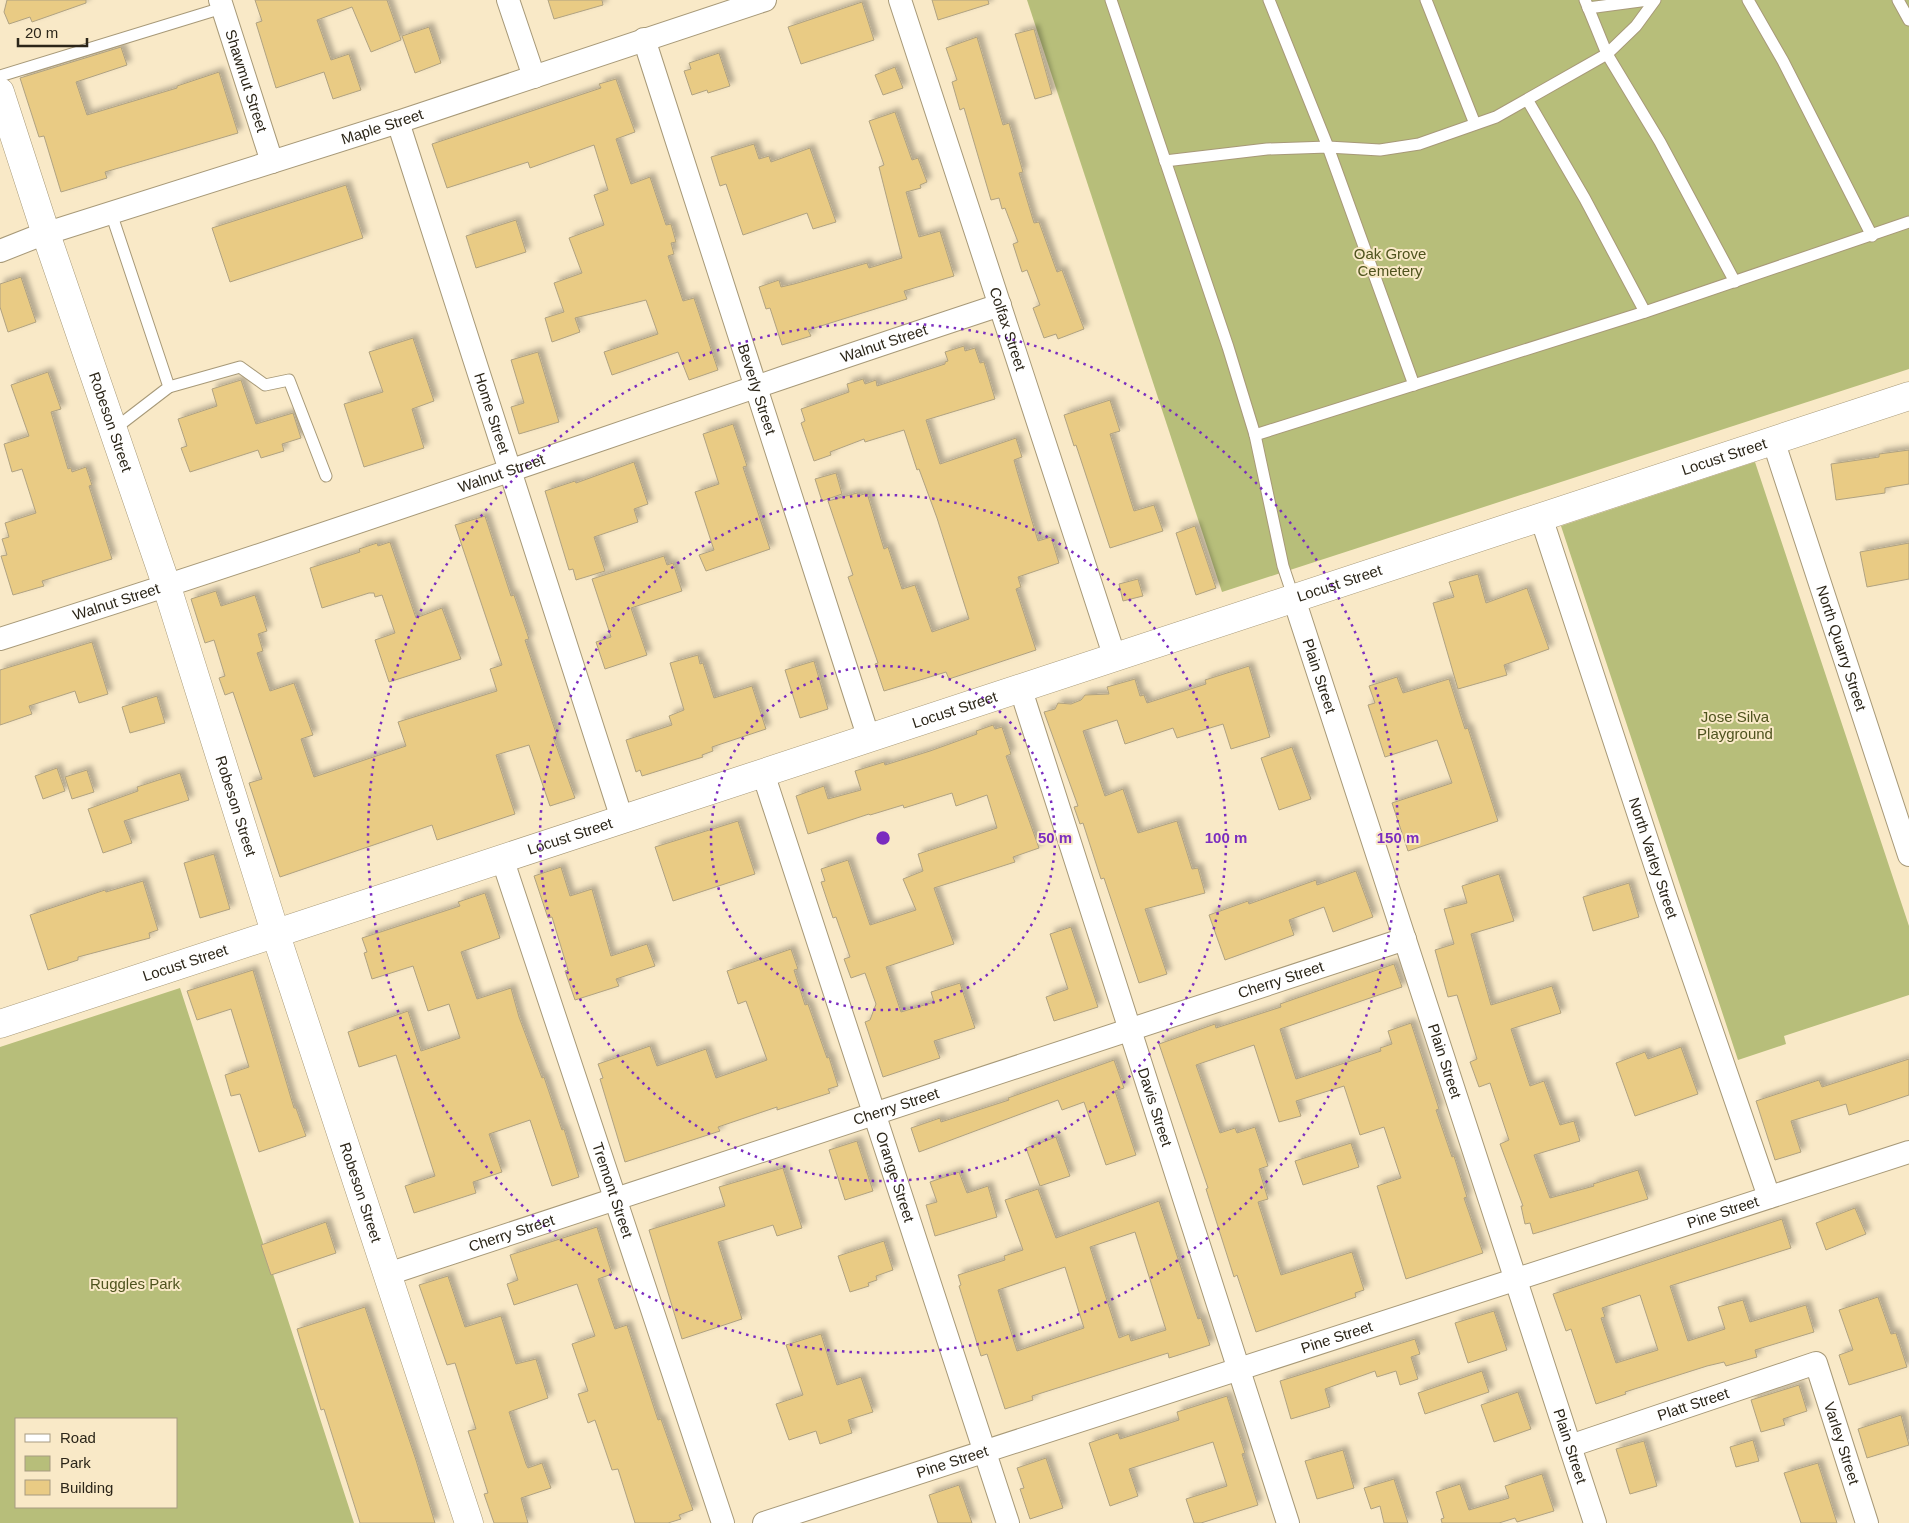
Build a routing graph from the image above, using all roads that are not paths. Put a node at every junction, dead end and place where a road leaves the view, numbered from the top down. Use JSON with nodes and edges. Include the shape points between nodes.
{"nodes":[{"id":1,"x":508,"y":0,"type":"edge"},
{"id":2,"x":765,"y":0,"type":"edge"},
{"id":3,"x":900,"y":0,"type":"edge"},
{"id":4,"x":1111,"y":0,"type":"edge"},
{"id":5,"x":1270,"y":0,"type":"edge"},
{"id":6,"x":1426,"y":0,"type":"edge"},
{"id":7,"x":1648,"y":0,"type":"edge"},
{"id":8,"x":1654,"y":0,"type":"edge"},
{"id":9,"x":1748,"y":0,"type":"edge"},
{"id":10,"x":1898,"y":0,"type":"edge"},
{"id":11,"x":221,"y":4,"type":"edge"},
{"id":12,"x":1587,"y":4,"type":"edge"},
{"id":13,"x":712,"y":8,"type":"edge"},
{"id":14,"x":1909,"y":20,"type":"edge"},
{"id":15,"x":644,"y":39,"type":"junction"},
{"id":16,"x":1607,"y":54,"type":"junction"},
{"id":17,"x":0,"y":76,"type":"edge"},
{"id":18,"x":534,"y":77,"type":"junction"},
{"id":19,"x":0,"y":92,"type":"edge"},
{"id":20,"x":1528,"y":100,"type":"junction"},
{"id":21,"x":398,"y":122,"type":"junction"},
{"id":22,"x":1475,"y":124,"type":"junction"},
{"id":23,"x":1328,"y":147,"type":"junction"},
{"id":24,"x":1165,"y":161,"type":"junction"},
{"id":25,"x":272,"y":162,"type":"junction"},
{"id":26,"x":111,"y":213,"type":"junction"},
{"id":27,"x":1909,"y":222,"type":"edge"},
{"id":28,"x":46,"y":234,"type":"junction"},
{"id":29,"x":1872,"y":236,"type":"junction"},
{"id":30,"x":0,"y":251,"type":"edge"},
{"id":31,"x":1735,"y":282,"type":"junction"},
{"id":32,"x":1000,"y":305,"type":"junction"},
{"id":33,"x":1645,"y":312,"type":"junction"},
{"id":34,"x":756,"y":385,"type":"junction"},
{"id":35,"x":1414,"y":385,"type":"junction"},
{"id":36,"x":169,"y":387,"type":"junction"},
{"id":37,"x":1909,"y":396,"type":"edge"},
{"id":38,"x":113,"y":430,"type":"junction"},
{"id":39,"x":1255,"y":435,"type":"junction"},
{"id":40,"x":1774,"y":440,"type":"junction"},
{"id":41,"x":510,"y":471,"type":"junction"},
{"id":42,"x":326,"y":476,"type":"dead end"},
{"id":43,"x":1541,"y":517,"type":"junction"},
{"id":44,"x":166,"y":587,"type":"junction"},
{"id":45,"x":1294,"y":599,"type":"junction"},
{"id":46,"x":0,"y":639,"type":"edge"},
{"id":47,"x":1115,"y":658,"type":"junction"},
{"id":48,"x":1021,"y":690,"type":"junction"},
{"id":49,"x":869,"y":739,"type":"junction"},
{"id":50,"x":763,"y":773,"type":"junction"},
{"id":51,"x":622,"y":819,"type":"junction"},
{"id":52,"x":1909,"y":855,"type":"edge"},
{"id":53,"x":502,"y":858,"type":"junction"},
{"id":54,"x":275,"y":932,"type":"junction"},
{"id":55,"x":1405,"y":939,"type":"junction"},
{"id":56,"x":0,"y":1024,"type":"edge"},
{"id":57,"x":1130,"y":1030,"type":"junction"},
{"id":58,"x":874,"y":1114,"type":"junction"},
{"id":59,"x":1909,"y":1152,"type":"edge"},
{"id":60,"x":1769,"y":1197,"type":"junction"},
{"id":61,"x":616,"y":1198,"type":"junction"},
{"id":62,"x":388,"y":1274,"type":"junction"},
{"id":63,"x":1516,"y":1279,"type":"junction"},
{"id":64,"x":1816,"y":1363,"type":"joint"},
{"id":65,"x":1238,"y":1369,"type":"junction"},
{"id":66,"x":1570,"y":1446,"type":"junction"},
{"id":67,"x":984,"y":1451,"type":"junction"},
{"id":68,"x":469,"y":1523,"type":"edge"},
{"id":69,"x":722,"y":1523,"type":"edge"},
{"id":70,"x":764,"y":1523,"type":"edge"},
{"id":71,"x":1008,"y":1523,"type":"edge"},
{"id":72,"x":1288,"y":1523,"type":"edge"},
{"id":73,"x":1596,"y":1523,"type":"edge"},
{"id":74,"x":1867,"y":1523,"type":"edge"}],
"edges":[{"from":1,"to":18,"type":"street"},
{"from":2,"to":13,"type":"street","name":"Maple Street"},
{"from":3,"to":32,"type":"street","name":"Colfax Street"},
{"from":4,"to":24,"type":"lane"},
{"from":5,"to":23,"type":"lane"},
{"from":6,"to":22,"type":"lane"},
{"from":7,"to":12,"type":"lane"},
{"from":8,"to":16,"type":"lane","via":[[1636,26]]},
{"from":9,"to":29,"type":"lane","via":[[1783,61]]},
{"from":10,"to":14,"type":"lane"},
{"from":11,"to":17,"type":"lane"},
{"from":11,"to":25,"type":"street","name":"Shawmut Street"},
{"from":12,"to":16,"type":"lane"},
{"from":13,"to":15,"type":"street","name":"Maple Street"},
{"from":15,"to":18,"type":"street","name":"Maple Street"},
{"from":15,"to":34,"type":"street","name":"Beverly Street"},
{"from":16,"to":20,"type":"lane"},
{"from":16,"to":31,"type":"lane","via":[[1660,142]]},
{"from":18,"to":21,"type":"street","name":"Maple Street"},
{"from":19,"to":28,"type":"street","name":"Robeson Street"},
{"from":20,"to":22,"type":"lane"},
{"from":20,"to":33,"type":"lane"},
{"from":21,"to":25,"type":"street","name":"Maple Street"},
{"from":21,"to":41,"type":"street","name":"Home Street"},
{"from":22,"to":23,"type":"lane","via":[[1420,144],[1380,150]]},
{"from":23,"to":24,"type":"lane","via":[[1267,149]]},
{"from":23,"to":35,"type":"lane"},
{"from":24,"to":39,"type":"lane"},
{"from":25,"to":26,"type":"street","name":"Maple Street"},
{"from":26,"to":28,"type":"street","name":"Maple Street"},
{"from":26,"to":36,"type":"lane"},
{"from":27,"to":29,"type":"lane"},
{"from":28,"to":30,"type":"street","name":"Maple Street"},
{"from":28,"to":38,"type":"street","name":"Robeson Street"},
{"from":29,"to":31,"type":"lane"},
{"from":31,"to":33,"type":"lane"},
{"from":32,"to":34,"type":"street","name":"Walnut Street"},
{"from":32,"to":47,"type":"street","name":"Colfax Street"},
{"from":33,"to":35,"type":"lane"},
{"from":34,"to":41,"type":"street","name":"Walnut Street"},
{"from":34,"to":49,"type":"street","name":"Beverly Street"},
{"from":35,"to":39,"type":"lane"},
{"from":36,"to":38,"type":"lane"},
{"from":36,"to":42,"type":"lane","via":[[240,367],[265,385],[289,380]]},
{"from":37,"to":40,"type":"street","name":"Locust Street"},
{"from":38,"to":44,"type":"street","name":"Robeson Street"},
{"from":39,"to":45,"type":"lane","via":[[1283,566]]},
{"from":40,"to":43,"type":"street","name":"Locust Street"},
{"from":40,"to":52,"type":"street","name":"North Quarry Street"},
{"from":41,"to":44,"type":"street","name":"Walnut Street"},
{"from":41,"to":51,"type":"street","name":"Home Street"},
{"from":43,"to":45,"type":"street","name":"Locust Street"},
{"from":43,"to":60,"type":"street","name":"North Varley Street","via":[[1669,907]]},
{"from":44,"to":46,"type":"street","name":"Walnut Street"},
{"from":44,"to":54,"type":"street","name":"Robeson Street"},
{"from":45,"to":47,"type":"street","name":"Locust Street"},
{"from":45,"to":55,"type":"street","name":"Plain Street"},
{"from":47,"to":48,"type":"street","name":"Locust Street"},
{"from":48,"to":49,"type":"street","name":"Locust Street"},
{"from":48,"to":57,"type":"street","name":"Davis Street"},
{"from":49,"to":50,"type":"street","name":"Locust Street"},
{"from":50,"to":51,"type":"street","name":"Locust Street"},
{"from":50,"to":58,"type":"street","name":"Orange Street"},
{"from":51,"to":53,"type":"street","name":"Locust Street"},
{"from":53,"to":54,"type":"street","name":"Locust Street"},
{"from":53,"to":61,"type":"street","name":"Tremont Street"},
{"from":54,"to":56,"type":"street","name":"Locust Street"},
{"from":54,"to":62,"type":"street","name":"Robeson Street"},
{"from":55,"to":57,"type":"street","name":"Cherry Street"},
{"from":55,"to":63,"type":"street","name":"Plain Street"},
{"from":57,"to":58,"type":"street","name":"Cherry Street"},
{"from":57,"to":65,"type":"street","name":"Davis Street"},
{"from":58,"to":61,"type":"street","name":"Cherry Street"},
{"from":58,"to":67,"type":"street","name":"Orange Street"},
{"from":59,"to":60,"type":"street","name":"Pine Street"},
{"from":60,"to":63,"type":"street","name":"Pine Street"},
{"from":61,"to":62,"type":"street","name":"Cherry Street"},
{"from":61,"to":69,"type":"street","name":"Tremont Street"},
{"from":62,"to":68,"type":"street","name":"Robeson Street"},
{"from":63,"to":65,"type":"street","name":"Pine Street"},
{"from":63,"to":66,"type":"street","name":"Plain Street"},
{"from":64,"to":66,"type":"street","name":"Platt Street"},
{"from":64,"to":74,"type":"street","name":"Varley Street"},
{"from":65,"to":67,"type":"street","name":"Pine Street"},
{"from":65,"to":72,"type":"street","name":"Davis Street"},
{"from":66,"to":73,"type":"street","name":"Plain Street"},
{"from":67,"to":70,"type":"street","name":"Pine Street"},
{"from":67,"to":71,"type":"street","name":"Orange Street"}]}
